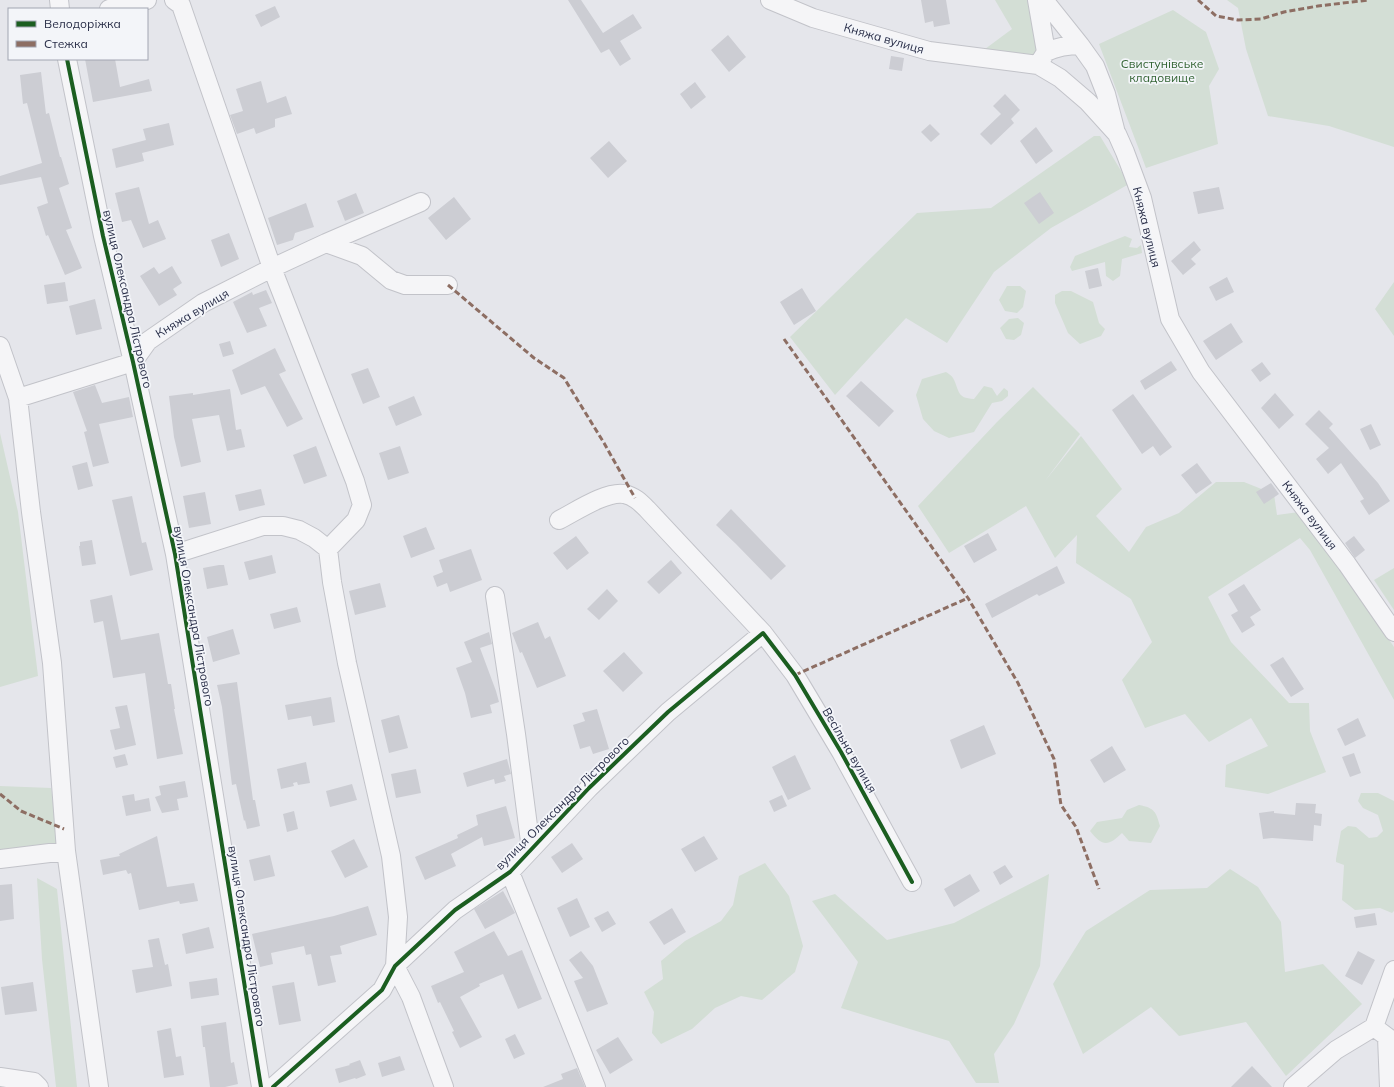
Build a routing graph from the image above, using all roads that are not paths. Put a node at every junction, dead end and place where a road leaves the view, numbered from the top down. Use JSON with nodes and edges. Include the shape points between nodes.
{"nodes":[{"id":1,"x":147,"y":0,"type":"edge"},
{"id":2,"x":174,"y":0,"type":"edge"},
{"id":3,"x":770,"y":0,"type":"edge"},
{"id":4,"x":1037,"y":0,"type":"edge"},
{"id":5,"x":1044,"y":0,"type":"edge"},
{"id":6,"x":113,"y":8,"type":"edge"},
{"id":7,"x":1080,"y":45,"type":"junction"},
{"id":8,"x":1042,"y":59,"type":"junction"},
{"id":9,"x":67,"y":60,"type":"edge"},
{"id":10,"x":1117,"y":134,"type":"junction"},
{"id":11,"x":421,"y":202,"type":"dead end"},
{"id":12,"x":326,"y":243,"type":"junction"},
{"id":13,"x":272,"y":268,"type":"junction"},
{"id":14,"x":448,"y":285,"type":"dead end"},
{"id":15,"x":0,"y":346,"type":"edge"},
{"id":16,"x":133,"y":362,"type":"junction"},
{"id":17,"x":18,"y":398,"type":"junction"},
{"id":18,"x":559,"y":520,"type":"dead end"},
{"id":19,"x":328,"y":549,"type":"junction"},
{"id":20,"x":175,"y":554,"type":"junction"},
{"id":21,"x":495,"y":596,"type":"dead end"},
{"id":22,"x":1394,"y":632,"type":"edge"},
{"id":23,"x":763,"y":633,"type":"junction"},
{"id":24,"x":531,"y":849,"type":"junction"},
{"id":25,"x":66,"y":851,"type":"junction"},
{"id":26,"x":0,"y":860,"type":"edge"},
{"id":27,"x":510,"y":872,"type":"junction"},
{"id":28,"x":912,"y":882,"type":"dead end"},
{"id":29,"x":395,"y":966,"type":"junction"},
{"id":30,"x":1394,"y":970,"type":"edge"},
{"id":31,"x":1385,"y":1036,"type":"edge"},
{"id":32,"x":0,"y":1077,"type":"edge"},
{"id":33,"x":39,"y":1087,"type":"edge"},
{"id":34,"x":99,"y":1087,"type":"edge"},
{"id":35,"x":261,"y":1087,"type":"edge"},
{"id":36,"x":273,"y":1087,"type":"edge"},
{"id":37,"x":444,"y":1087,"type":"edge"},
{"id":38,"x":596,"y":1087,"type":"edge"},
{"id":39,"x":1293,"y":1087,"type":"edge"},
{"id":40,"x":1389,"y":1087,"type":"edge"}],
"edges":[{"from":1,"to":6,"type":"street"},
{"from":2,"to":13,"type":"street","via":[[181,5]]},
{"from":3,"to":8,"type":"street","name":"Княжа вулиця","via":[[813,18],[929,51]]},
{"from":4,"to":8,"type":"street"},
{"from":5,"to":7,"type":"street"},
{"from":7,"to":8,"type":"street","via":[[1059,47]]},
{"from":7,"to":10,"type":"street","via":[[1095,66]]},
{"from":8,"to":10,"type":"street","name":"Княжа вулиця","via":[[1088,102]]},
{"from":9,"to":16,"type":"street","name":"вулиця Олександра Лістрового","via":[[102,236]]},
{"from":10,"to":22,"type":"street","name":"Княжа вулиця","via":[[1142,198],[1170,319],[1201,372],[1342,558]]},
{"from":11,"to":12,"type":"street","name":"Княжа вулиця"},
{"from":12,"to":13,"type":"street","name":"Княжа вулиця"},
{"from":12,"to":14,"type":"street","via":[[362,256],[390,280],[405,285]]},
{"from":13,"to":16,"type":"street","name":"Княжа вулиця","via":[[203,303],[148,340]]},
{"from":13,"to":19,"type":"street","via":[[362,505],[356,520]]},
{"from":15,"to":17,"type":"street"},
{"from":16,"to":17,"type":"street"},
{"from":16,"to":20,"type":"street","name":"вулиця Олександра Лістрового"},
{"from":17,"to":25,"type":"street","via":[[52,663]]},
{"from":18,"to":23,"type":"street","name":"Весільна вулиця","via":[[612,495],[624,494],[635,498]]},
{"from":19,"to":20,"type":"street","name":"вулиця Олександра Лістрового","via":[[299,530],[283,526],[263,526]]},
{"from":19,"to":29,"type":"street","name":"вулиця Олександра Лістрового","via":[[347,663],[391,856],[398,917]]},
{"from":20,"to":35,"type":"street","name":"вулиця Олександра Лістрового"},
{"from":21,"to":24,"type":"street","name":"вулиця Олександра Лістрового"},
{"from":23,"to":24,"type":"street","name":"вулиця Олександра Лістрового","via":[[668,712],[589,788]]},
{"from":23,"to":28,"type":"street","name":"Весільна вулиця","via":[[795,675]]},
{"from":24,"to":27,"type":"street","name":"вулиця Олександра Лістрового"},
{"from":25,"to":26,"type":"street"},
{"from":25,"to":34,"type":"street"},
{"from":27,"to":29,"type":"street","name":"вулиця Олександра Лістрового","via":[[455,910]]},
{"from":27,"to":38,"type":"street","name":"вулиця Олександра Лістрового"},
{"from":29,"to":36,"type":"street","name":"вулиця Олександра Лістрового","via":[[382,990]]},
{"from":29,"to":37,"type":"street","via":[[411,997]]},
{"from":30,"to":31,"type":"street"},
{"from":31,"to":39,"type":"street","via":[[1336,1050]]},
{"from":31,"to":40,"type":"street"},
{"from":32,"to":33,"type":"street","via":[[34,1082]]}]}
